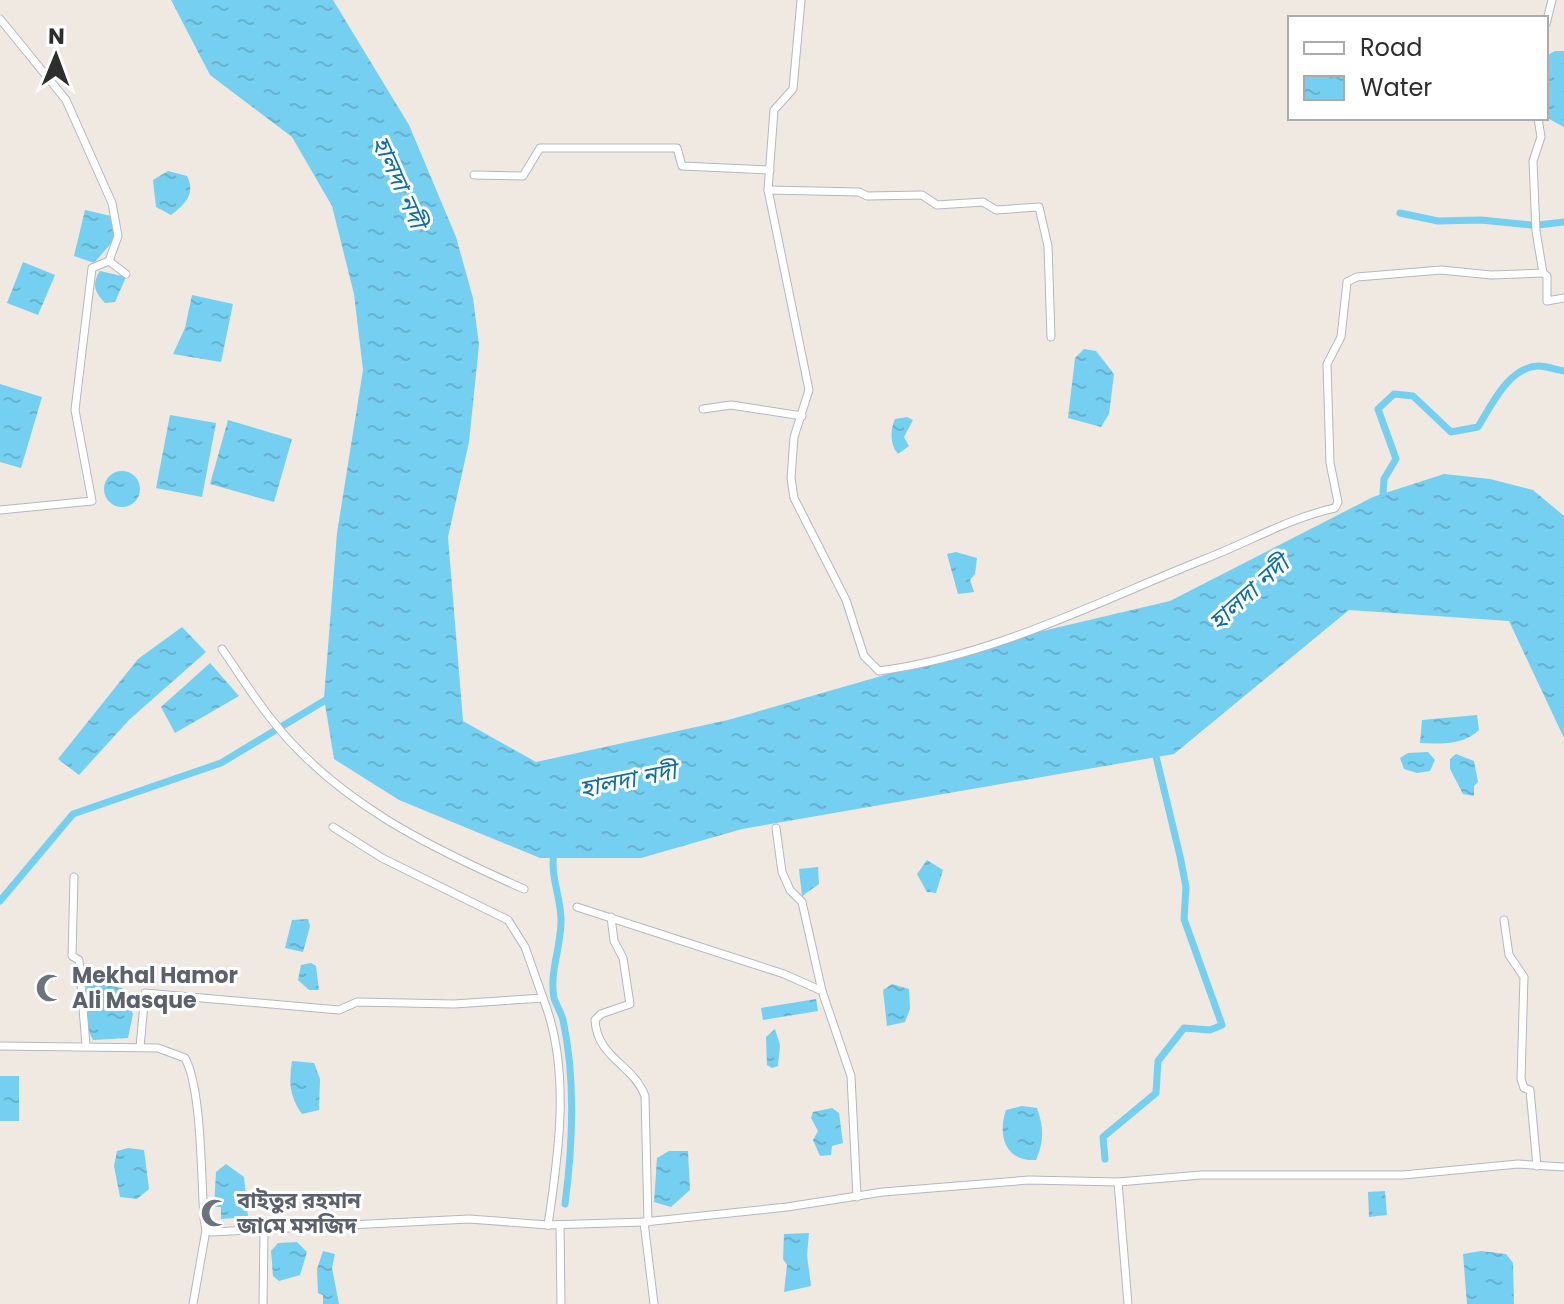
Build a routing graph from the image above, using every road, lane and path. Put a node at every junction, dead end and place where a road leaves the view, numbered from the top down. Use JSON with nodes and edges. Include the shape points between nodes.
{"nodes":[{"id":1,"x":801,"y":0,"type":"edge"},
{"id":2,"x":0,"y":19,"type":"edge"},
{"id":3,"x":1538,"y":120,"type":"edge"},
{"id":4,"x":770,"y":170,"type":"junction"},
{"id":5,"x":474,"y":175,"type":"dead end"},
{"id":6,"x":768,"y":190,"type":"junction"},
{"id":7,"x":109,"y":261,"type":"junction"},
{"id":8,"x":1543,"y":273,"type":"junction"},
{"id":9,"x":126,"y":274,"type":"dead end"},
{"id":10,"x":1564,"y":298,"type":"edge"},
{"id":11,"x":1051,"y":337,"type":"dead end"},
{"id":12,"x":703,"y":409,"type":"dead end"},
{"id":13,"x":802,"y":416,"type":"junction"},
{"id":14,"x":0,"y":510,"type":"edge"},
{"id":15,"x":222,"y":649,"type":"dead end"},
{"id":16,"x":333,"y":827,"type":"dead end"},
{"id":17,"x":776,"y":828,"type":"dead end"},
{"id":18,"x":74,"y":877,"type":"dead end"},
{"id":19,"x":524,"y":889,"type":"dead end"},
{"id":20,"x":577,"y":907,"type":"dead end"},
{"id":21,"x":611,"y":917,"type":"junction"},
{"id":22,"x":1504,"y":920,"type":"dead end"},
{"id":23,"x":822,"y":991,"type":"junction"},
{"id":24,"x":543,"y":998,"type":"junction"},
{"id":25,"x":86,"y":1045,"type":"junction"},
{"id":26,"x":0,"y":1046,"type":"edge"},
{"id":27,"x":140,"y":1047,"type":"junction"},
{"id":28,"x":1537,"y":1166,"type":"junction"},
{"id":29,"x":1562,"y":1169,"type":"edge"},
{"id":30,"x":1118,"y":1182,"type":"junction"},
{"id":31,"x":857,"y":1197,"type":"junction"},
{"id":32,"x":646,"y":1222,"type":"junction"},
{"id":33,"x":548,"y":1225,"type":"junction"},
{"id":34,"x":560,"y":1225,"type":"junction"},
{"id":35,"x":206,"y":1230,"type":"junction"},
{"id":36,"x":264,"y":1231,"type":"junction"},
{"id":37,"x":193,"y":1304,"type":"edge"},
{"id":38,"x":263,"y":1304,"type":"edge"},
{"id":39,"x":561,"y":1304,"type":"edge"},
{"id":40,"x":654,"y":1304,"type":"edge"},
{"id":41,"x":1128,"y":1304,"type":"edge"}],
"edges":[{"from":1,"to":4,"type":"street","via":[[793,89],[774,110]]},
{"from":2,"to":7,"type":"street","via":[[73,114],[112,203],[118,236]]},
{"from":3,"to":8,"type":"street","via":[[1541,137],[1533,171]]},
{"from":4,"to":5,"type":"street","via":[[682,166],[677,148],[540,148],[523,176]]},
{"from":4,"to":6,"type":"street"},
{"from":6,"to":11,"type":"street","via":[[922,195],[937,205],[983,202],[996,210],[1039,207],[1048,246]]},
{"from":6,"to":13,"type":"street","via":[[809,390]]},
{"from":7,"to":9,"type":"street"},
{"from":7,"to":14,"type":"street","via":[[92,268],[75,410],[92,501]]},
{"from":8,"to":10,"type":"street","via":[[1547,301]]},
{"from":8,"to":13,"type":"street","via":[[1441,270],[1347,282],[1345,319],[1327,364],[1335,508],[1016,637],[908,668],[874,670],[864,656],[846,600],[794,498],[794,437]]},
{"from":12,"to":13,"type":"street","via":[[731,405]]},
{"from":15,"to":19,"type":"street","via":[[284,734],[372,813]]},
{"from":16,"to":24,"type":"street","via":[[382,858],[508,920],[525,947]]},
{"from":17,"to":23,"type":"street","via":[[782,872],[802,902]]},
{"from":18,"to":25,"type":"street","via":[[72,956],[79,960]]},
{"from":20,"to":21,"type":"street"},
{"from":21,"to":23,"type":"street"},
{"from":21,"to":32,"type":"street","via":[[630,1004],[601,1014],[595,1020],[596,1036],[616,1064],[639,1079],[645,1096]]},
{"from":22,"to":28,"type":"street","via":[[1509,955],[1524,977],[1521,1079],[1530,1090]]},
{"from":23,"to":31,"type":"street","via":[[851,1076]]},
{"from":24,"to":27,"type":"street","via":[[454,1004],[357,1002],[339,1010],[145,993]]},
{"from":24,"to":33,"type":"street","via":[[552,1021],[560,1089]]},
{"from":25,"to":26,"type":"street"},
{"from":25,"to":27,"type":"street"},
{"from":27,"to":35,"type":"street","via":[[176,1052],[190,1067]]},
{"from":28,"to":29,"type":"street"},
{"from":28,"to":30,"type":"street"},
{"from":30,"to":31,"type":"street","via":[[1029,1180]]},
{"from":30,"to":41,"type":"street"},
{"from":31,"to":32,"type":"street"},
{"from":32,"to":34,"type":"street"},
{"from":32,"to":40,"type":"street"},
{"from":33,"to":34,"type":"street"},
{"from":33,"to":36,"type":"street","via":[[469,1219]]},
{"from":34,"to":39,"type":"street"},
{"from":35,"to":36,"type":"street"},
{"from":35,"to":37,"type":"street"},
{"from":36,"to":38,"type":"street"}]}
